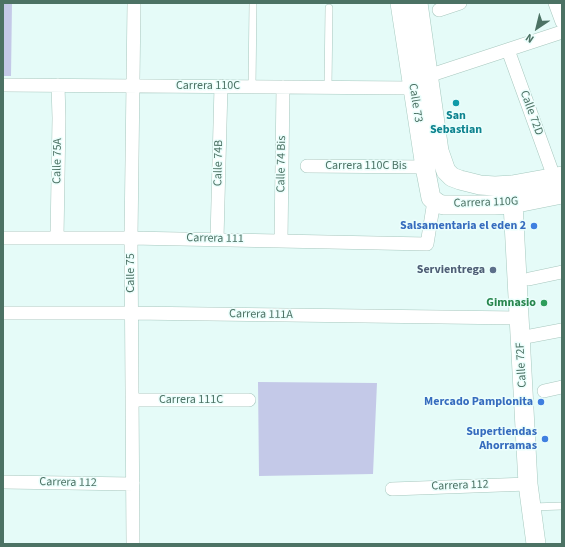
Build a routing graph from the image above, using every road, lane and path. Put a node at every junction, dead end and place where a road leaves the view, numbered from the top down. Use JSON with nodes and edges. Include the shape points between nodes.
{"nodes":[{"id":1,"x":134,"y":3,"type":"edge"},
{"id":2,"x":253,"y":3,"type":"edge"},
{"id":3,"x":400,"y":3,"type":"edge"},
{"id":4,"x":418,"y":3,"type":"edge"},
{"id":5,"x":460,"y":3,"type":"edge"},
{"id":6,"x":556,"y":3,"type":"edge"},
{"id":7,"x":329,"y":8,"type":"dead end"},
{"id":8,"x":439,"y":10,"type":"dead end"},
{"id":9,"x":562,"y":22,"type":"edge"},
{"id":10,"x":562,"y":32,"type":"edge"},
{"id":11,"x":508,"y":50,"type":"junction"},
{"id":12,"x":428,"y":76,"type":"junction"},
{"id":13,"x":3,"y":85,"type":"edge"},
{"id":14,"x":58,"y":85,"type":"junction"},
{"id":15,"x":133,"y":86,"type":"junction"},
{"id":16,"x":221,"y":86,"type":"junction"},
{"id":17,"x":252,"y":87,"type":"junction"},
{"id":18,"x":283,"y":87,"type":"junction"},
{"id":19,"x":328,"y":87,"type":"junction"},
{"id":20,"x":413,"y":88,"type":"junction"},
{"id":21,"x":433,"y":164,"type":"junction"},
{"id":22,"x":307,"y":166,"type":"dead end"},
{"id":23,"x":559,"y":182,"type":"edge"},
{"id":24,"x":512,"y":185,"type":"junction"},
{"id":25,"x":434,"y":201,"type":"junction"},
{"id":26,"x":512,"y":204,"type":"junction"},
{"id":27,"x":3,"y":238,"type":"edge"},
{"id":28,"x":57,"y":238,"type":"junction"},
{"id":29,"x":131,"y":238,"type":"junction"},
{"id":30,"x":218,"y":239,"type":"junction"},
{"id":31,"x":281,"y":241,"type":"junction"},
{"id":32,"x":562,"y":272,"type":"edge"},
{"id":33,"x":529,"y":279,"type":"dead end"},
{"id":34,"x":3,"y":313,"type":"edge"},
{"id":35,"x":132,"y":313,"type":"junction"},
{"id":36,"x":519,"y":318,"type":"junction"},
{"id":37,"x":562,"y":330,"type":"edge"},
{"id":38,"x":520,"y":338,"type":"junction"},
{"id":39,"x":562,"y":387,"type":"edge"},
{"id":40,"x":544,"y":390,"type":"dead end"},
{"id":41,"x":132,"y":400,"type":"junction"},
{"id":42,"x":249,"y":400,"type":"dead end"},
{"id":43,"x":3,"y":482,"type":"edge"},
{"id":44,"x":133,"y":484,"type":"junction"},
{"id":45,"x":528,"y":484,"type":"junction"},
{"id":46,"x":392,"y":489,"type":"dead end"},
{"id":47,"x":562,"y":506,"type":"edge"},
{"id":48,"x":530,"y":508,"type":"junction"},
{"id":49,"x":133,"y":544,"type":"edge"},
{"id":50,"x":536,"y":544,"type":"edge"}],
"edges":[{"from":1,"to":15,"type":"street","name":"Calle 75"},
{"from":2,"to":17,"type":"lane"},
{"from":3,"to":20,"type":"main road","name":"Calle 73"},
{"from":4,"to":12,"type":"main road","name":"Calle 73"},
{"from":5,"to":8,"type":"street"},
{"from":6,"to":9,"type":"street"},
{"from":7,"to":19,"type":"lane"},
{"from":10,"to":11,"type":"street"},
{"from":11,"to":12,"type":"street"},
{"from":11,"to":23,"type":"street","name":"Calle 72D"},
{"from":12,"to":21,"type":"main road","name":"Calle 73"},
{"from":13,"to":14,"type":"street","name":"Carrera 110C"},
{"from":14,"to":15,"type":"street","name":"Carrera 110C"},
{"from":14,"to":28,"type":"street","name":"Calle 75A"},
{"from":15,"to":16,"type":"street","name":"Carrera 110C"},
{"from":15,"to":29,"type":"street","name":"Calle 75"},
{"from":16,"to":17,"type":"street","name":"Carrera 110C"},
{"from":16,"to":30,"type":"street","name":"Calle 74B"},
{"from":17,"to":18,"type":"street","name":"Carrera 110C"},
{"from":18,"to":19,"type":"street","name":"Carrera 110C"},
{"from":18,"to":31,"type":"street","name":"Calle 74 Bis"},
{"from":19,"to":20,"type":"street","name":"Carrera 110C"},
{"from":20,"to":21,"type":"main road","name":"Calle 73"},
{"from":21,"to":22,"type":"street","name":"Carrera 110C Bis"},
{"from":21,"to":24,"type":"main road","name":"Carrera 110G","via":[[460,180],[480,185]]},
{"from":21,"to":25,"type":"main road","name":"Calle 73","via":[[429,194]]},
{"from":23,"to":24,"type":"main road","name":"Carrera 110G"},
{"from":23,"to":26,"type":"main road","name":"Carrera 110G"},
{"from":24,"to":26,"type":"main road","name":"Calle 72F"},
{"from":25,"to":26,"type":"main road","name":"Carrera 110G","via":[[444,205]]},
{"from":25,"to":31,"type":"street","name":"Carrera 111","via":[[428,244]]},
{"from":26,"to":36,"type":"main road","name":"Calle 72F"},
{"from":27,"to":28,"type":"street","name":"Carrera 111"},
{"from":28,"to":29,"type":"street","name":"Carrera 111"},
{"from":29,"to":30,"type":"street","name":"Carrera 111"},
{"from":29,"to":35,"type":"street","name":"Calle 75"},
{"from":30,"to":31,"type":"street","name":"Carrera 111"},
{"from":32,"to":33,"type":"street"},
{"from":34,"to":35,"type":"street","name":"Carrera 111A"},
{"from":35,"to":36,"type":"street","name":"Carrera 111A"},
{"from":35,"to":41,"type":"street","name":"Calle 75"},
{"from":36,"to":38,"type":"main road","name":"Calle 72F"},
{"from":37,"to":38,"type":"street"},
{"from":38,"to":45,"type":"main road","name":"Calle 72F"},
{"from":39,"to":40,"type":"street"},
{"from":41,"to":42,"type":"street","name":"Carrera 111C"},
{"from":41,"to":44,"type":"street","name":"Calle 75"},
{"from":43,"to":44,"type":"street","name":"Carrera 112"},
{"from":44,"to":49,"type":"street","name":"Calle 75"},
{"from":45,"to":46,"type":"street","name":"Carrera 112"},
{"from":45,"to":48,"type":"main road","name":"Calle 72F"},
{"from":47,"to":48,"type":"lane"},
{"from":48,"to":50,"type":"main road","name":"Calle 72F"}]}
